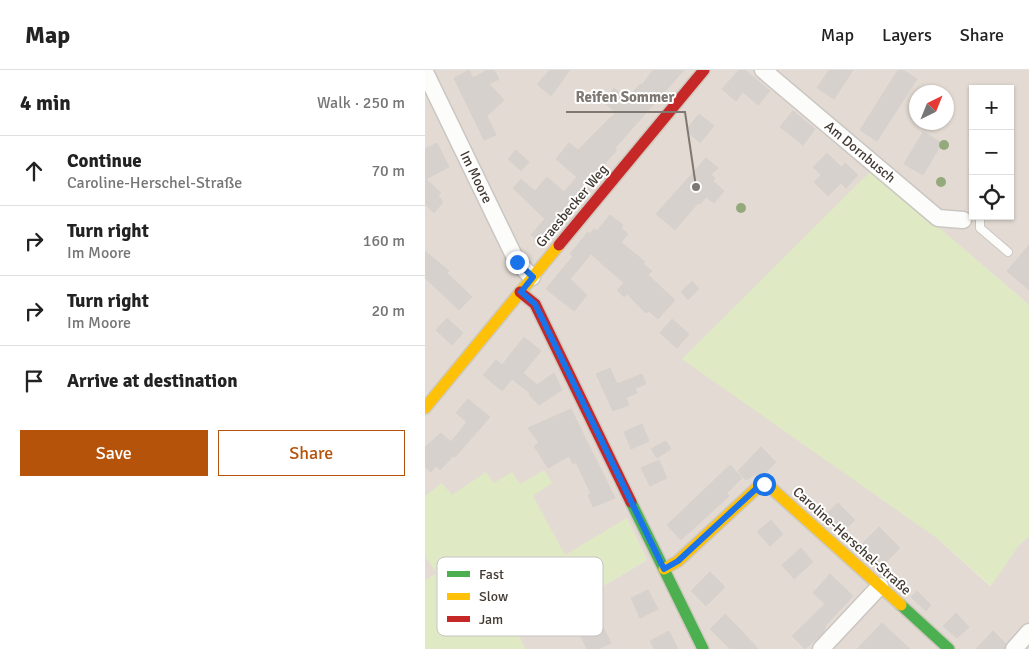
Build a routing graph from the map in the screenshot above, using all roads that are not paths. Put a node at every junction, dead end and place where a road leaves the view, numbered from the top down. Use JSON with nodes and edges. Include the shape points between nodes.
{"nodes":[{"id":1,"x":704,"y":70,"type":"edge"},
{"id":2,"x":763,"y":70,"type":"edge"},
{"id":3,"x":425,"y":72,"type":"edge"},
{"id":4,"x":969,"y":219,"type":"edge"},
{"id":5,"x":963,"y":220,"type":"joint"},
{"id":6,"x":980,"y":220,"type":"edge"},
{"id":7,"x":1008,"y":252,"type":"dead end"},
{"id":8,"x":533,"y":277,"type":"junction"},
{"id":9,"x":521,"y":292,"type":"junction"},
{"id":10,"x":425,"y":408,"type":"edge"},
{"id":11,"x":664,"y":569,"type":"junction"},
{"id":12,"x":880,"y":586,"type":"junction"},
{"id":13,"x":1029,"y":632,"type":"edge"},
{"id":14,"x":703,"y":649,"type":"edge"},
{"id":15,"x":821,"y":649,"type":"edge"},
{"id":16,"x":949,"y":649,"type":"edge"},
{"id":17,"x":1014,"y":649,"type":"edge"}],
"edges":[{"from":1,"to":8,"type":"street","name":"Graesbecker Weg"},
{"from":2,"to":5,"type":"street","name":"Am Dornbusch","via":[[938,218]]},
{"from":3,"to":8,"type":"street","name":"Im Moore","via":[[517,262]]},
{"from":4,"to":5,"type":"lane"},
{"from":6,"to":7,"type":"lane","via":[[980,228]]},
{"from":8,"to":9,"type":"street","name":"Graesbecker Weg"},
{"from":9,"to":10,"type":"street","name":"Graesbecker Weg"},
{"from":9,"to":11,"type":"street","via":[[535,304]]},
{"from":11,"to":12,"type":"street","name":"Caroline-Herschel-Straße","via":[[678,561],[764,484]]},
{"from":11,"to":14,"type":"street"},
{"from":12,"to":15,"type":"street"},
{"from":12,"to":16,"type":"street","name":"Caroline-Herschel-Straße"},
{"from":13,"to":17,"type":"street"}]}
